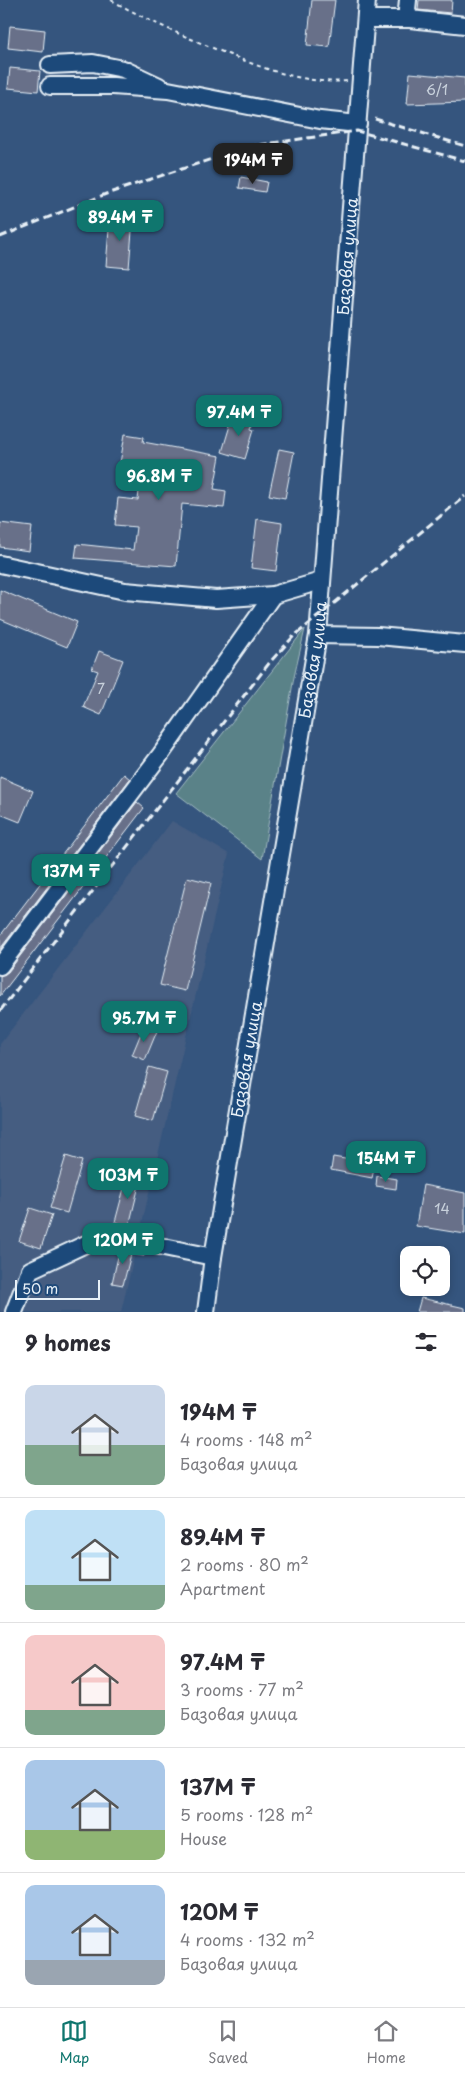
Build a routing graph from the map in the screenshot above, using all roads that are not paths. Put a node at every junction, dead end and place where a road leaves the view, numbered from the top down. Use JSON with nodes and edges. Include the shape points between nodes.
{"nodes":[{"id":1,"x":367,"y":0,"type":"edge"},
{"id":2,"x":408,"y":0,"type":"edge"},
{"id":3,"x":410,"y":18,"type":"junction"},
{"id":4,"x":366,"y":19,"type":"junction"},
{"id":5,"x":465,"y":24,"type":"edge"},
{"id":6,"x":50,"y":65,"type":"dead end"},
{"id":7,"x":50,"y":86,"type":"dead end"},
{"id":8,"x":168,"y":90,"type":"junction"},
{"id":9,"x":358,"y":124,"type":"junction"},
{"id":10,"x":0,"y":564,"type":"edge"},
{"id":11,"x":321,"y":581,"type":"junction"},
{"id":12,"x":273,"y":595,"type":"junction"},
{"id":13,"x":318,"y":635,"type":"junction"},
{"id":14,"x":465,"y":644,"type":"edge"},
{"id":15,"x":0,"y":966,"type":"edge"},
{"id":16,"x":212,"y":1257,"type":"junction"},
{"id":17,"x":14,"y":1312,"type":"edge"},
{"id":18,"x":206,"y":1312,"type":"edge"}],
"edges":[{"from":1,"to":4,"type":"street","name":"Базовая улица"},
{"from":2,"to":3,"type":"street"},
{"from":3,"to":4,"type":"street"},
{"from":3,"to":5,"type":"street"},
{"from":4,"to":9,"type":"street","name":"Базовая улица"},
{"from":6,"to":8,"type":"street","via":[[93,64],[123,69]]},
{"from":7,"to":8,"type":"street"},
{"from":8,"to":9,"type":"street","via":[[320,120]]},
{"from":9,"to":11,"type":"street","name":"Базовая улица"},
{"from":10,"to":12,"type":"street","via":[[125,591],[216,599]]},
{"from":11,"to":12,"type":"street"},
{"from":11,"to":13,"type":"street","name":"Базовая улица"},
{"from":12,"to":15,"type":"street","via":[[161,754]]},
{"from":13,"to":14,"type":"street","via":[[378,636]]},
{"from":13,"to":16,"type":"street","name":"Базовая улица"},
{"from":16,"to":17,"type":"street","via":[[104,1235],[30,1270]]},
{"from":16,"to":18,"type":"street","name":"Базовая улица"}]}
